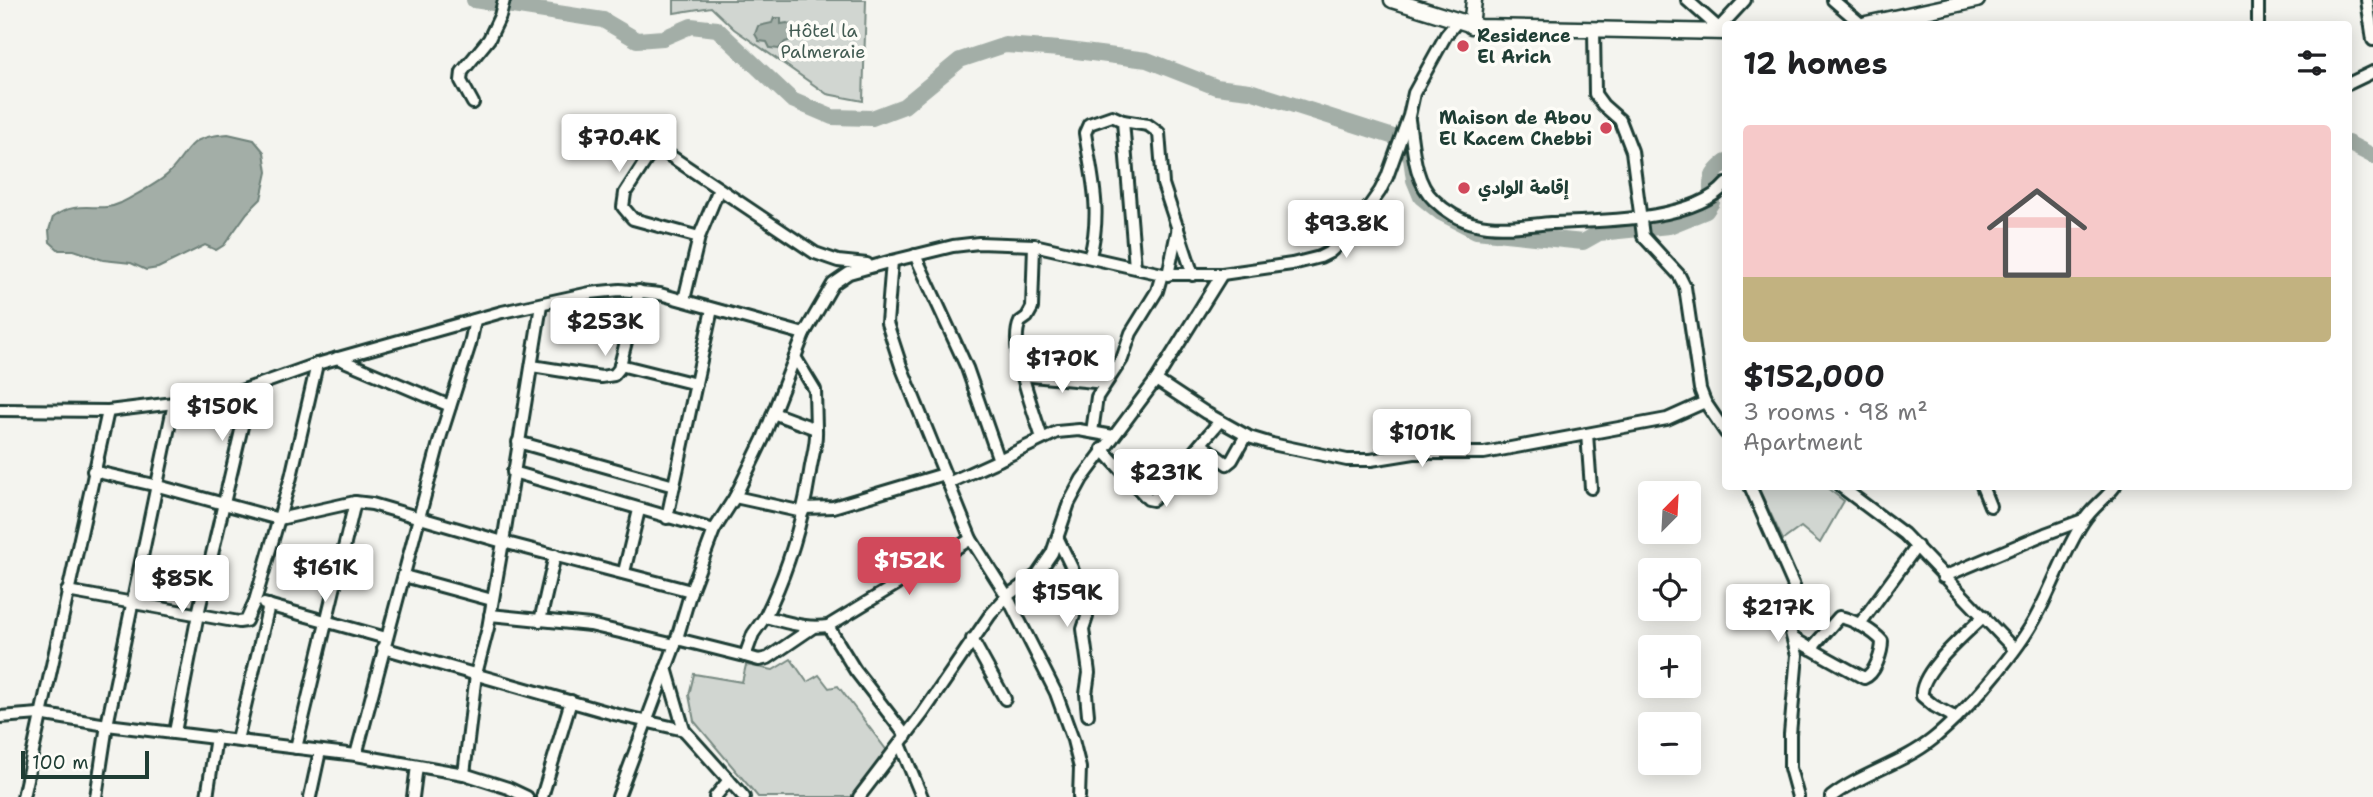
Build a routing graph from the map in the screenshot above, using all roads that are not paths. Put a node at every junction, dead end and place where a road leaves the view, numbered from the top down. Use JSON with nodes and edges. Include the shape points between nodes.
{"nodes":[{"id":1,"x":504,"y":0,"type":"edge"},
{"id":2,"x":1392,"y":0,"type":"edge"},
{"id":3,"x":1474,"y":0,"type":"edge"},
{"id":4,"x":1687,"y":0,"type":"edge"},
{"id":5,"x":1745,"y":0,"type":"edge"},
{"id":6,"x":1833,"y":0,"type":"edge"},
{"id":7,"x":1977,"y":0,"type":"edge"},
{"id":8,"x":2258,"y":0,"type":"edge"},
{"id":9,"x":2367,"y":0,"type":"edge"},
{"id":10,"x":1953,"y":3,"type":"edge"},
{"id":11,"x":1730,"y":21,"type":"edge"},
{"id":12,"x":1858,"y":21,"type":"edge"},
{"id":13,"x":1878,"y":21,"type":"edge"},
{"id":14,"x":2258,"y":21,"type":"edge"},
{"id":15,"x":1469,"y":25,"type":"junction"},
{"id":16,"x":1594,"y":30,"type":"junction"},
{"id":17,"x":1722,"y":30,"type":"edge"},
{"id":18,"x":1722,"y":31,"type":"edge"},
{"id":19,"x":2373,"y":40,"type":"edge"},
{"id":20,"x":2373,"y":72,"type":"edge"},
{"id":21,"x":2352,"y":83,"type":"edge"},
{"id":22,"x":472,"y":103,"type":"dead end"},
{"id":23,"x":1409,"y":116,"type":"junction"},
{"id":24,"x":1123,"y":121,"type":"junction"},
{"id":25,"x":1722,"y":188,"type":"edge"},
{"id":26,"x":719,"y":189,"type":"junction"},
{"id":27,"x":1641,"y":226,"type":"junction"},
{"id":28,"x":1178,"y":227,"type":"junction"},
{"id":29,"x":699,"y":237,"type":"junction"},
{"id":30,"x":1034,"y":244,"type":"junction"},
{"id":31,"x":915,"y":255,"type":"junction"},
{"id":32,"x":1090,"y":256,"type":"junction"},
{"id":33,"x":892,"y":261,"type":"junction"},
{"id":34,"x":877,"y":265,"type":"junction"},
{"id":35,"x":1135,"y":267,"type":"junction"},
{"id":36,"x":1165,"y":274,"type":"junction"},
{"id":37,"x":1222,"y":274,"type":"junction"},
{"id":38,"x":1193,"y":275,"type":"junction"},
{"id":39,"x":639,"y":291,"type":"junction"},
{"id":40,"x":684,"y":300,"type":"junction"},
{"id":41,"x":541,"y":304,"type":"junction"},
{"id":42,"x":712,"y":309,"type":"junction"},
{"id":43,"x":475,"y":320,"type":"junction"},
{"id":44,"x":804,"y":334,"type":"junction"},
{"id":45,"x":795,"y":357,"type":"junction"},
{"id":46,"x":337,"y":359,"type":"junction"},
{"id":47,"x":317,"y":364,"type":"junction"},
{"id":48,"x":620,"y":365,"type":"junction"},
{"id":49,"x":532,"y":366,"type":"junction"},
{"id":50,"x":1022,"y":375,"type":"junction"},
{"id":51,"x":1156,"y":380,"type":"junction"},
{"id":52,"x":1105,"y":383,"type":"junction"},
{"id":53,"x":696,"y":384,"type":"junction"},
{"id":54,"x":251,"y":388,"type":"junction"},
{"id":55,"x":1705,"y":402,"type":"junction"},
{"id":56,"x":174,"y":403,"type":"junction"},
{"id":57,"x":450,"y":406,"type":"junction"},
{"id":58,"x":0,"y":410,"type":"edge"},
{"id":59,"x":108,"y":411,"type":"junction"},
{"id":60,"x":773,"y":414,"type":"junction"},
{"id":61,"x":1220,"y":421,"type":"junction"},
{"id":62,"x":1722,"y":424,"type":"edge"},
{"id":63,"x":817,"y":429,"type":"junction"},
{"id":64,"x":1092,"y":432,"type":"junction"},
{"id":65,"x":1587,"y":434,"type":"junction"},
{"id":66,"x":1245,"y":435,"type":"junction"},
{"id":67,"x":1112,"y":436,"type":"junction"},
{"id":68,"x":1042,"y":438,"type":"junction"},
{"id":69,"x":518,"y":442,"type":"junction"},
{"id":70,"x":1201,"y":444,"type":"junction"},
{"id":71,"x":1102,"y":449,"type":"junction"},
{"id":72,"x":999,"y":460,"type":"junction"},
{"id":73,"x":93,"y":471,"type":"junction"},
{"id":74,"x":513,"y":472,"type":"junction"},
{"id":75,"x":946,"y":479,"type":"junction"},
{"id":76,"x":674,"y":485,"type":"junction"},
{"id":77,"x":158,"y":486,"type":"junction"},
{"id":78,"x":1591,"y":488,"type":"dead end"},
{"id":79,"x":1752,"y":490,"type":"edge"},
{"id":80,"x":1845,"y":490,"type":"edge"},
{"id":81,"x":1984,"y":490,"type":"edge"},
{"id":82,"x":2111,"y":490,"type":"edge"},
{"id":83,"x":735,"y":498,"type":"junction"},
{"id":84,"x":355,"y":502,"type":"junction"},
{"id":85,"x":222,"y":504,"type":"junction"},
{"id":86,"x":1990,"y":506,"type":"dead end"},
{"id":87,"x":639,"y":510,"type":"junction"},
{"id":88,"x":803,"y":510,"type":"junction"},
{"id":89,"x":420,"y":517,"type":"junction"},
{"id":90,"x":667,"y":518,"type":"junction"},
{"id":91,"x":279,"y":519,"type":"junction"},
{"id":92,"x":2083,"y":520,"type":"junction"},
{"id":93,"x":714,"y":530,"type":"junction"},
{"id":94,"x":971,"y":539,"type":"junction"},
{"id":95,"x":1058,"y":539,"type":"junction"},
{"id":96,"x":503,"y":541,"type":"junction"},
{"id":97,"x":1916,"y":546,"type":"junction"},
{"id":98,"x":555,"y":555,"type":"junction"},
{"id":99,"x":624,"y":572,"type":"junction"},
{"id":100,"x":404,"y":576,"type":"junction"},
{"id":101,"x":1943,"y":577,"type":"junction"},
{"id":102,"x":67,"y":591,"type":"junction"},
{"id":103,"x":691,"y":591,"type":"junction"},
{"id":104,"x":1007,"y":596,"type":"junction"},
{"id":105,"x":492,"y":600,"type":"junction"},
{"id":106,"x":256,"y":601,"type":"junction"},
{"id":107,"x":134,"y":603,"type":"junction"},
{"id":108,"x":269,"y":605,"type":"junction"},
{"id":109,"x":198,"y":614,"type":"junction"},
{"id":110,"x":490,"y":615,"type":"junction"},
{"id":111,"x":1984,"y":616,"type":"junction"},
{"id":112,"x":765,"y":617,"type":"junction"},
{"id":113,"x":326,"y":621,"type":"junction"},
{"id":114,"x":540,"y":621,"type":"junction"},
{"id":115,"x":1859,"y":625,"type":"junction"},
{"id":116,"x":828,"y":626,"type":"junction"},
{"id":117,"x":812,"y":628,"type":"junction"},
{"id":118,"x":1793,"y":638,"type":"junction"},
{"id":119,"x":972,"y":639,"type":"junction"},
{"id":120,"x":676,"y":642,"type":"junction"},
{"id":121,"x":385,"y":643,"type":"junction"},
{"id":122,"x":1811,"y":649,"type":"junction"},
{"id":123,"x":2014,"y":649,"type":"junction"},
{"id":124,"x":745,"y":656,"type":"junction"},
{"id":125,"x":666,"y":668,"type":"junction"},
{"id":126,"x":476,"y":674,"type":"junction"},
{"id":127,"x":1005,"y":699,"type":"dead end"},
{"id":128,"x":571,"y":701,"type":"junction"},
{"id":129,"x":39,"y":714,"type":"junction"},
{"id":130,"x":1088,"y":715,"type":"dead end"},
{"id":131,"x":0,"y":717,"type":"edge"},
{"id":132,"x":1956,"y":718,"type":"junction"},
{"id":133,"x":647,"y":722,"type":"junction"},
{"id":134,"x":107,"y":725,"type":"junction"},
{"id":135,"x":684,"y":730,"type":"junction"},
{"id":136,"x":175,"y":732,"type":"junction"},
{"id":137,"x":216,"y":737,"type":"junction"},
{"id":138,"x":237,"y":740,"type":"junction"},
{"id":139,"x":903,"y":740,"type":"junction"},
{"id":140,"x":296,"y":748,"type":"junction"},
{"id":141,"x":320,"y":751,"type":"junction"},
{"id":142,"x":356,"y":755,"type":"junction"},
{"id":143,"x":417,"y":766,"type":"junction"},
{"id":144,"x":464,"y":774,"type":"junction"},
{"id":145,"x":729,"y":780,"type":"junction"},
{"id":146,"x":524,"y":796,"type":"edge"},
{"id":147,"x":23,"y":797,"type":"edge"},
{"id":148,"x":96,"y":797,"type":"edge"},
{"id":149,"x":207,"y":797,"type":"edge"},
{"id":150,"x":310,"y":797,"type":"edge"},
{"id":151,"x":413,"y":797,"type":"edge"},
{"id":152,"x":542,"y":797,"type":"edge"},
{"id":153,"x":618,"y":797,"type":"edge"},
{"id":154,"x":715,"y":797,"type":"edge"},
{"id":155,"x":744,"y":797,"type":"edge"},
{"id":156,"x":859,"y":797,"type":"edge"},
{"id":157,"x":922,"y":797,"type":"edge"},
{"id":158,"x":1079,"y":797,"type":"edge"},
{"id":159,"x":1798,"y":797,"type":"edge"},
{"id":160,"x":1831,"y":797,"type":"edge"}],
"edges":[{"from":1,"to":22,"type":"street","via":[[489,38],[462,72],[461,81]]},
{"from":2,"to":15,"type":"main road"},
{"from":3,"to":15,"type":"main road"},
{"from":4,"to":17,"type":"street"},
{"from":5,"to":11,"type":"street"},
{"from":6,"to":12,"type":"street"},
{"from":7,"to":10,"type":"main road"},
{"from":8,"to":14,"type":"street"},
{"from":9,"to":19,"type":"street"},
{"from":10,"to":13,"type":"main road"},
{"from":15,"to":16,"type":"main road"},
{"from":15,"to":23,"type":"street","via":[[1446,35],[1414,93]]},
{"from":16,"to":18,"type":"main road"},
{"from":16,"to":27,"type":"street","via":[[1595,94],[1620,120],[1632,151]]},
{"from":20,"to":21,"type":"street"},
{"from":23,"to":27,"type":"street","via":[[1423,186],[1433,199],[1464,220],[1480,225]]},
{"from":23,"to":37,"type":"street","via":[[1387,177],[1368,211],[1330,252],[1307,261]]},
{"from":24,"to":28,"type":"street","via":[[1148,125],[1159,133],[1163,184]]},
{"from":24,"to":32,"type":"street","via":[[1112,116],[1086,126],[1084,133],[1097,212]]},
{"from":24,"to":35,"type":"street"},
{"from":25,"to":27,"type":"street","via":[[1710,198]]},
{"from":26,"to":29,"type":"street"},
{"from":26,"to":29,"type":"street","via":[[666,153],[652,151],[625,193],[623,207],[633,219]]},
{"from":26,"to":34,"type":"street","via":[[815,253]]},
{"from":27,"to":55,"type":"street","via":[[1685,287]]},
{"from":28,"to":36,"type":"street"},
{"from":28,"to":38,"type":"street"},
{"from":29,"to":40,"type":"street"},
{"from":30,"to":31,"type":"street","via":[[979,243]]},
{"from":30,"to":32,"type":"street"},
{"from":30,"to":50,"type":"street","via":[[1032,309],[1017,328]]},
{"from":31,"to":33,"type":"street"},
{"from":31,"to":72,"type":"street","via":[[967,368]]},
{"from":32,"to":35,"type":"street"},
{"from":33,"to":34,"type":"street"},
{"from":33,"to":75,"type":"street","via":[[889,330]]},
{"from":34,"to":44,"type":"street","via":[[849,273],[833,284]]},
{"from":35,"to":36,"type":"street"},
{"from":36,"to":38,"type":"street"},
{"from":36,"to":52,"type":"street"},
{"from":37,"to":38,"type":"street"},
{"from":37,"to":51,"type":"street"},
{"from":39,"to":40,"type":"street"},
{"from":39,"to":41,"type":"street","via":[[590,293]]},
{"from":39,"to":48,"type":"street"},
{"from":40,"to":42,"type":"street"},
{"from":41,"to":43,"type":"street"},
{"from":41,"to":49,"type":"street"},
{"from":42,"to":44,"type":"street"},
{"from":42,"to":53,"type":"street"},
{"from":43,"to":46,"type":"street"},
{"from":43,"to":57,"type":"street"},
{"from":44,"to":45,"type":"street"},
{"from":45,"to":60,"type":"street"},
{"from":45,"to":63,"type":"street","via":[[815,390]]},
{"from":46,"to":47,"type":"street"},
{"from":46,"to":57,"type":"street"},
{"from":47,"to":54,"type":"street"},
{"from":47,"to":91,"type":"street"},
{"from":48,"to":49,"type":"street","via":[[609,378]]},
{"from":48,"to":53,"type":"street"},
{"from":49,"to":69,"type":"street"},
{"from":50,"to":52,"type":"street"},
{"from":50,"to":68,"type":"street"},
{"from":51,"to":61,"type":"street"},
{"from":51,"to":67,"type":"street"},
{"from":52,"to":64,"type":"street","via":[[1095,401]]},
{"from":53,"to":76,"type":"street"},
{"from":54,"to":56,"type":"street"},
{"from":54,"to":85,"type":"street"},
{"from":55,"to":62,"type":"street"},
{"from":55,"to":65,"type":"street","via":[[1667,419]]},
{"from":56,"to":59,"type":"street"},
{"from":56,"to":77,"type":"street"},
{"from":57,"to":89,"type":"street"},
{"from":58,"to":59,"type":"street"},
{"from":59,"to":73,"type":"street"},
{"from":60,"to":63,"type":"street"},
{"from":60,"to":83,"type":"street"},
{"from":61,"to":66,"type":"street"},
{"from":61,"to":70,"type":"street"},
{"from":63,"to":88,"type":"street"},
{"from":64,"to":67,"type":"street"},
{"from":64,"to":68,"type":"street","via":[[1069,430]]},
{"from":65,"to":66,"type":"street","via":[[1484,453],[1404,454],[1371,460],[1330,457]]},
{"from":65,"to":78,"type":"street"},
{"from":66,"to":70,"type":"street","via":[[1227,464]]},
{"from":67,"to":71,"type":"street"},
{"from":68,"to":72,"type":"street"},
{"from":69,"to":74,"type":"street"},
{"from":69,"to":76,"type":"street"},
{"from":70,"to":71,"type":"street","via":[[1150,500]]},
{"from":71,"to":95,"type":"street","via":[[1073,494]]},
{"from":72,"to":75,"type":"street"},
{"from":73,"to":77,"type":"street"},
{"from":73,"to":102,"type":"street"},
{"from":74,"to":87,"type":"street"},
{"from":74,"to":96,"type":"street"},
{"from":75,"to":88,"type":"street"},
{"from":75,"to":94,"type":"street"},
{"from":76,"to":90,"type":"street"},
{"from":77,"to":85,"type":"street"},
{"from":77,"to":107,"type":"street"},
{"from":79,"to":118,"type":"street","via":[[1792,579],[1794,592],[1787,618]]},
{"from":80,"to":97,"type":"street"},
{"from":81,"to":86,"type":"street"},
{"from":82,"to":92,"type":"street"},
{"from":83,"to":88,"type":"street"},
{"from":83,"to":93,"type":"street"},
{"from":84,"to":89,"type":"street"},
{"from":84,"to":91,"type":"street"},
{"from":84,"to":113,"type":"street"},
{"from":85,"to":91,"type":"street"},
{"from":85,"to":109,"type":"street"},
{"from":87,"to":90,"type":"street"},
{"from":87,"to":99,"type":"street"},
{"from":88,"to":112,"type":"street","via":[[781,585]]},
{"from":89,"to":96,"type":"street"},
{"from":89,"to":100,"type":"street"},
{"from":90,"to":93,"type":"street"},
{"from":91,"to":106,"type":"street"},
{"from":92,"to":101,"type":"street"},
{"from":92,"to":123,"type":"street","via":[[2037,616]]},
{"from":93,"to":103,"type":"street"},
{"from":94,"to":104,"type":"street"},
{"from":94,"to":116,"type":"street"},
{"from":95,"to":104,"type":"street","via":[[1037,575]]},
{"from":95,"to":130,"type":"street","via":[[1086,609]]},
{"from":96,"to":98,"type":"street"},
{"from":96,"to":105,"type":"street"},
{"from":97,"to":101,"type":"street"},
{"from":97,"to":115,"type":"street"},
{"from":98,"to":99,"type":"street"},
{"from":98,"to":114,"type":"street"},
{"from":99,"to":103,"type":"street"},
{"from":100,"to":105,"type":"street"},
{"from":100,"to":121,"type":"street"},
{"from":101,"to":111,"type":"street"},
{"from":102,"to":107,"type":"street"},
{"from":102,"to":129,"type":"street"},
{"from":103,"to":120,"type":"street"},
{"from":104,"to":119,"type":"street"},
{"from":104,"to":158,"type":"street","via":[[1056,693],[1073,740],[1080,768]]},
{"from":105,"to":110,"type":"street"},
{"from":106,"to":108,"type":"street"},
{"from":106,"to":109,"type":"street","via":[[246,621]]},
{"from":107,"to":109,"type":"street"},
{"from":107,"to":134,"type":"street"},
{"from":108,"to":113,"type":"street"},
{"from":108,"to":138,"type":"street"},
{"from":109,"to":136,"type":"street"},
{"from":110,"to":114,"type":"street"},
{"from":110,"to":126,"type":"street"},
{"from":111,"to":123,"type":"street"},
{"from":111,"to":132,"type":"street","via":[[1923,682],[1922,696]]},
{"from":112,"to":117,"type":"street"},
{"from":112,"to":124,"type":"street","via":[[752,634]]},
{"from":113,"to":121,"type":"street"},
{"from":113,"to":140,"type":"street"},
{"from":114,"to":120,"type":"street"},
{"from":115,"to":122,"type":"street","via":[[1839,617]]},
{"from":115,"to":122,"type":"street","via":[[1882,641],[1867,678]]},
{"from":116,"to":117,"type":"street"},
{"from":116,"to":139,"type":"street"},
{"from":117,"to":124,"type":"street","via":[[768,658]]},
{"from":118,"to":122,"type":"street"},
{"from":118,"to":159,"type":"street","via":[[1797,665],[1790,768]]},
{"from":119,"to":127,"type":"street"},
{"from":119,"to":139,"type":"street"},
{"from":120,"to":124,"type":"street"},
{"from":120,"to":125,"type":"street"},
{"from":121,"to":126,"type":"street"},
{"from":121,"to":142,"type":"street"},
{"from":123,"to":132,"type":"street"},
{"from":125,"to":133,"type":"street"},
{"from":125,"to":135,"type":"street"},
{"from":126,"to":128,"type":"street"},
{"from":126,"to":144,"type":"street"},
{"from":128,"to":133,"type":"street"},
{"from":128,"to":152,"type":"street"},
{"from":129,"to":131,"type":"street"},
{"from":129,"to":134,"type":"street"},
{"from":129,"to":147,"type":"street"},
{"from":132,"to":160,"type":"street","via":[[1931,741]]},
{"from":133,"to":135,"type":"street"},
{"from":133,"to":153,"type":"street"},
{"from":134,"to":136,"type":"street"},
{"from":134,"to":148,"type":"street"},
{"from":135,"to":145,"type":"street"},
{"from":136,"to":137,"type":"street"},
{"from":137,"to":138,"type":"street"},
{"from":137,"to":149,"type":"street"},
{"from":138,"to":140,"type":"street"},
{"from":139,"to":156,"type":"street"},
{"from":139,"to":157,"type":"street"},
{"from":140,"to":141,"type":"street"},
{"from":141,"to":142,"type":"street"},
{"from":141,"to":150,"type":"street"},
{"from":142,"to":143,"type":"street"},
{"from":143,"to":144,"type":"street"},
{"from":143,"to":151,"type":"street"},
{"from":144,"to":146,"type":"street"},
{"from":145,"to":154,"type":"street"},
{"from":145,"to":155,"type":"street"}]}
